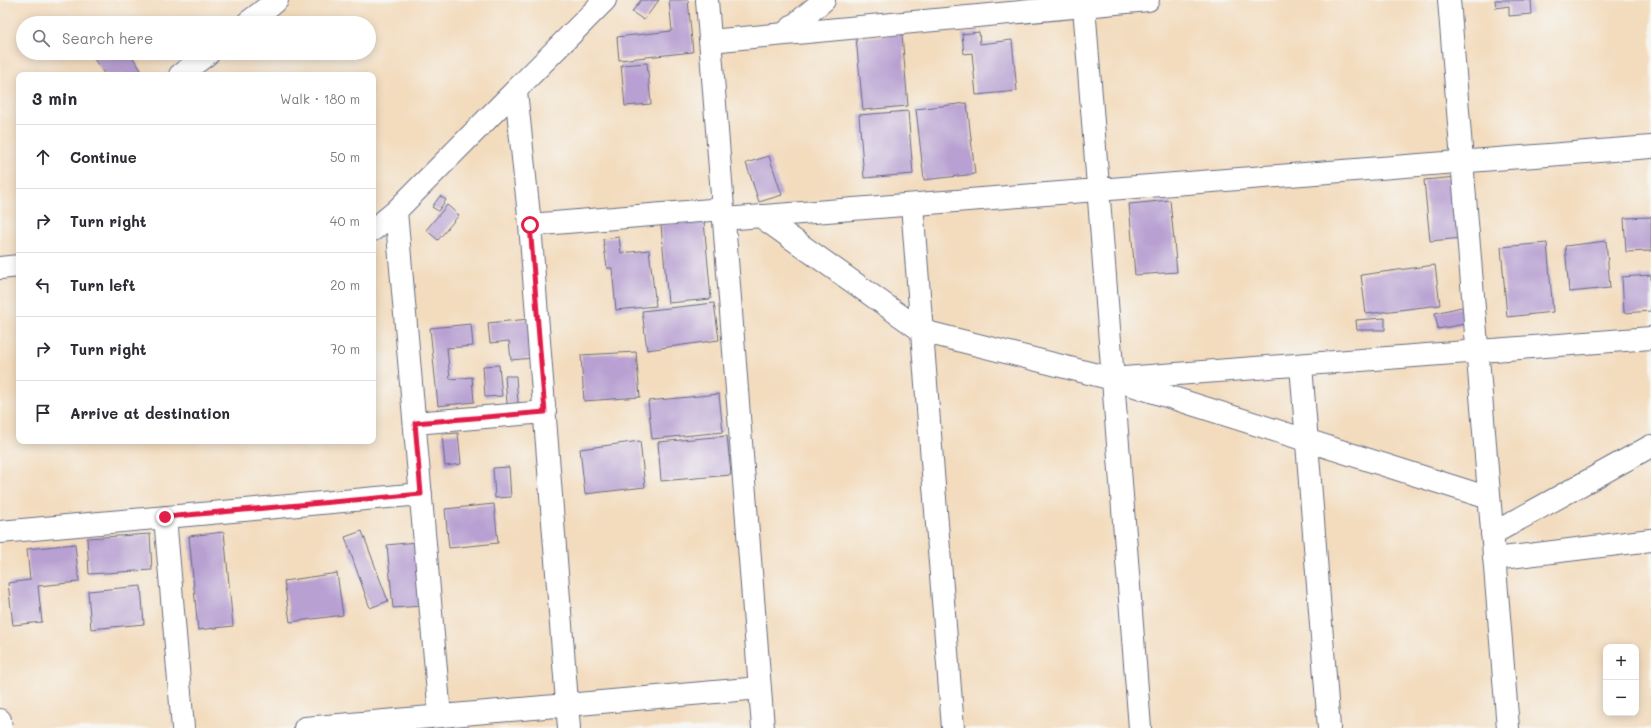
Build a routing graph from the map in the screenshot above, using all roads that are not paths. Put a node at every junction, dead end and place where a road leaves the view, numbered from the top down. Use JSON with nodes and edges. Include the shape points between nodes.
{"nodes":[{"id":1,"x":277,"y":0,"type":"edge"},
{"id":2,"x":605,"y":0,"type":"edge"},
{"id":3,"x":707,"y":0,"type":"edge"},
{"id":4,"x":824,"y":0,"type":"edge"},
{"id":5,"x":1148,"y":0,"type":"edge"},
{"id":6,"x":1449,"y":0,"type":"edge"},
{"id":7,"x":1087,"y":3,"type":"edge"},
{"id":8,"x":256,"y":16,"type":"edge"},
{"id":9,"x":784,"y":34,"type":"junction"},
{"id":10,"x":710,"y":41,"type":"junction"},
{"id":11,"x":200,"y":60,"type":"edge"},
{"id":12,"x":184,"y":72,"type":"edge"},
{"id":13,"x":516,"y":91,"type":"junction"},
{"id":14,"x":1651,"y":147,"type":"edge"},
{"id":15,"x":1462,"y":162,"type":"junction"},
{"id":16,"x":1098,"y":190,"type":"junction"},
{"id":17,"x":912,"y":204,"type":"junction"},
{"id":18,"x":396,"y":211,"type":"junction"},
{"id":19,"x":724,"y":214,"type":"junction"},
{"id":20,"x":760,"y":216,"type":"junction"},
{"id":21,"x":530,"y":225,"type":"junction"},
{"id":22,"x":376,"y":228,"type":"edge"},
{"id":23,"x":16,"y":266,"type":"edge"},
{"id":24,"x":0,"y":268,"type":"edge"},
{"id":25,"x":922,"y":330,"type":"junction"},
{"id":26,"x":1651,"y":338,"type":"edge"},
{"id":27,"x":1478,"y":351,"type":"junction"},
{"id":28,"x":1301,"y":365,"type":"junction"},
{"id":29,"x":1113,"y":379,"type":"junction"},
{"id":30,"x":545,"y":412,"type":"junction"},
{"id":31,"x":415,"y":423,"type":"junction"},
{"id":32,"x":1307,"y":440,"type":"junction"},
{"id":33,"x":1651,"y":446,"type":"edge"},
{"id":34,"x":421,"y":494,"type":"junction"},
{"id":35,"x":1490,"y":498,"type":"junction"},
{"id":36,"x":165,"y":517,"type":"junction"},
{"id":37,"x":0,"y":532,"type":"edge"},
{"id":38,"x":1492,"y":534,"type":"junction"},
{"id":39,"x":1651,"y":540,"type":"edge"},
{"id":40,"x":1494,"y":559,"type":"junction"},
{"id":41,"x":760,"y":688,"type":"junction"},
{"id":42,"x":568,"y":705,"type":"junction"},
{"id":43,"x":440,"y":716,"type":"junction"},
{"id":44,"x":0,"y":720,"type":"edge"},
{"id":45,"x":1,"y":728,"type":"edge"},
{"id":46,"x":183,"y":728,"type":"edge"},
{"id":47,"x":305,"y":728,"type":"edge"},
{"id":48,"x":569,"y":728,"type":"edge"},
{"id":49,"x":763,"y":728,"type":"edge"},
{"id":50,"x":953,"y":728,"type":"edge"},
{"id":51,"x":1140,"y":728,"type":"edge"},
{"id":52,"x":1330,"y":728,"type":"edge"},
{"id":53,"x":1508,"y":728,"type":"edge"}],
"edges":[{"from":1,"to":8,"type":"street"},
{"from":2,"to":13,"type":"street"},
{"from":3,"to":10,"type":"street"},
{"from":4,"to":9,"type":"street"},
{"from":5,"to":7,"type":"street"},
{"from":6,"to":15,"type":"street"},
{"from":7,"to":9,"type":"street"},
{"from":7,"to":16,"type":"street"},
{"from":9,"to":10,"type":"street"},
{"from":10,"to":19,"type":"street"},
{"from":11,"to":12,"type":"street"},
{"from":13,"to":18,"type":"street"},
{"from":13,"to":21,"type":"street"},
{"from":14,"to":15,"type":"street"},
{"from":15,"to":16,"type":"street"},
{"from":15,"to":27,"type":"street"},
{"from":16,"to":17,"type":"street"},
{"from":16,"to":29,"type":"street"},
{"from":17,"to":20,"type":"street"},
{"from":17,"to":25,"type":"street"},
{"from":18,"to":22,"type":"street"},
{"from":18,"to":31,"type":"street"},
{"from":19,"to":20,"type":"street"},
{"from":19,"to":21,"type":"street"},
{"from":19,"to":41,"type":"street"},
{"from":20,"to":25,"type":"street"},
{"from":21,"to":30,"type":"street"},
{"from":23,"to":24,"type":"street"},
{"from":25,"to":29,"type":"street"},
{"from":25,"to":50,"type":"street"},
{"from":26,"to":27,"type":"street"},
{"from":27,"to":28,"type":"street"},
{"from":27,"to":35,"type":"street"},
{"from":28,"to":29,"type":"street"},
{"from":28,"to":32,"type":"street"},
{"from":29,"to":32,"type":"street"},
{"from":29,"to":51,"type":"street"},
{"from":30,"to":31,"type":"street"},
{"from":30,"to":42,"type":"street"},
{"from":31,"to":34,"type":"street"},
{"from":32,"to":35,"type":"street"},
{"from":32,"to":52,"type":"street"},
{"from":33,"to":38,"type":"street"},
{"from":34,"to":36,"type":"street"},
{"from":34,"to":43,"type":"street"},
{"from":35,"to":38,"type":"street"},
{"from":36,"to":37,"type":"street"},
{"from":36,"to":46,"type":"street"},
{"from":38,"to":40,"type":"street"},
{"from":39,"to":40,"type":"street"},
{"from":40,"to":53,"type":"street"},
{"from":41,"to":42,"type":"street"},
{"from":41,"to":49,"type":"street"},
{"from":42,"to":43,"type":"street"},
{"from":42,"to":48,"type":"street"},
{"from":43,"to":47,"type":"street"},
{"from":44,"to":45,"type":"street"}]}
